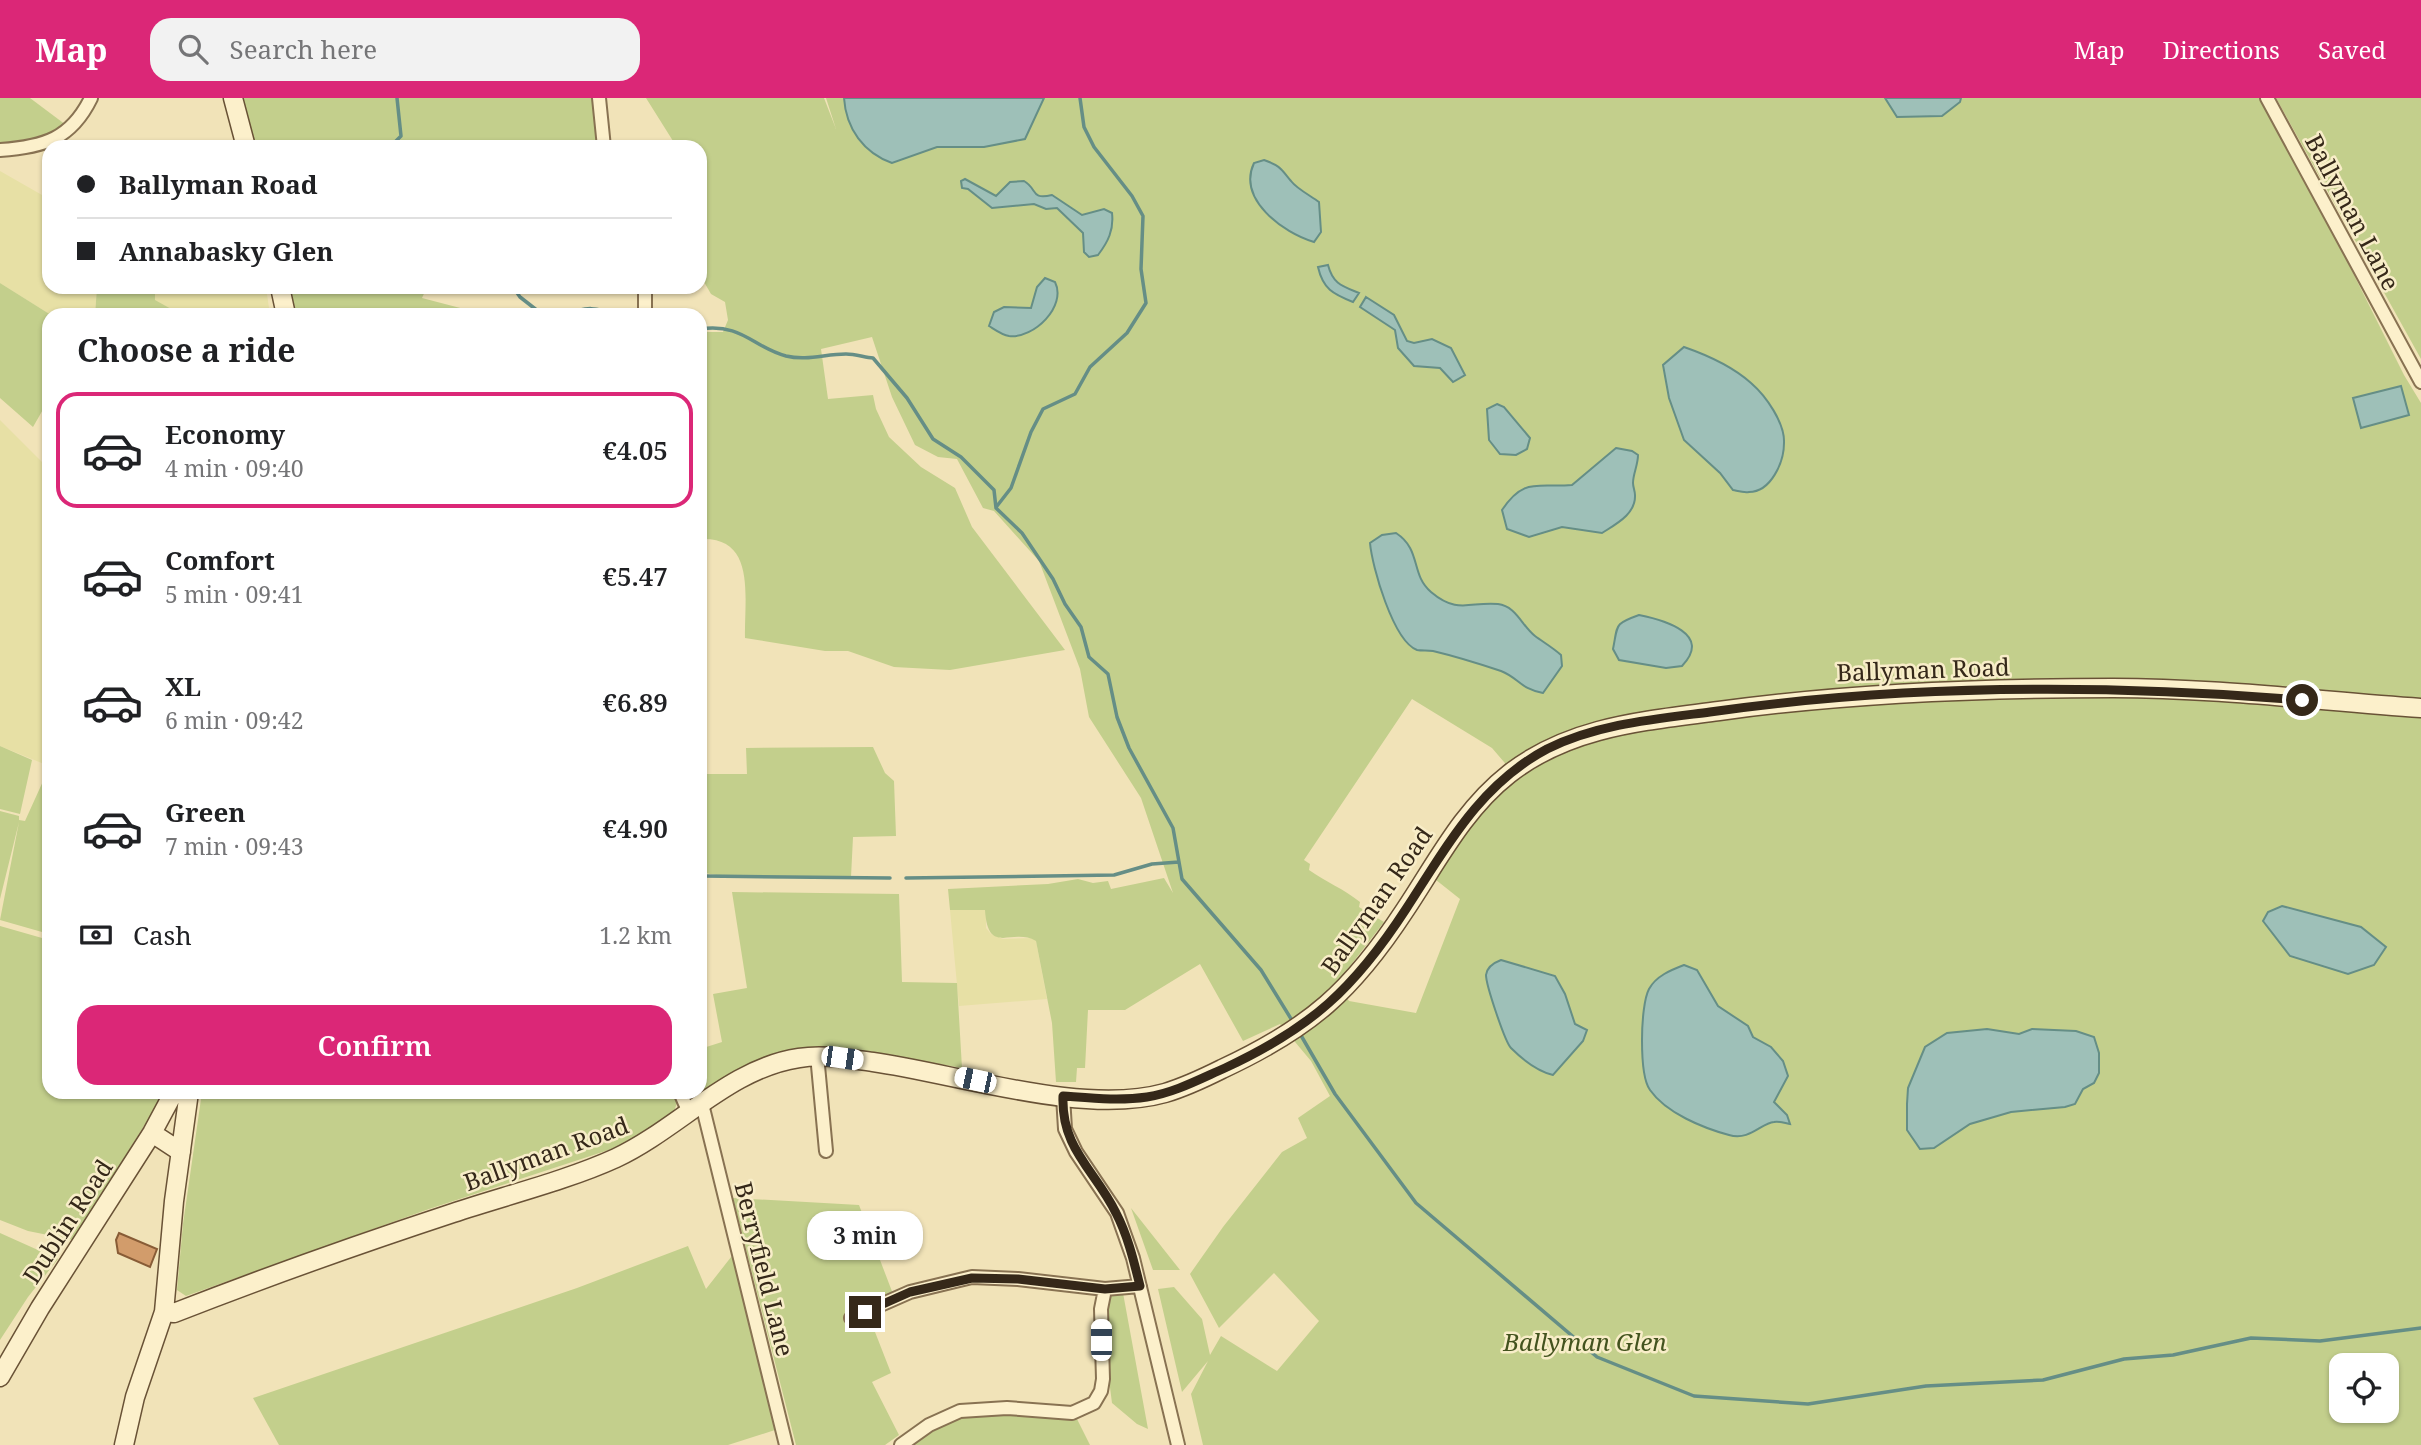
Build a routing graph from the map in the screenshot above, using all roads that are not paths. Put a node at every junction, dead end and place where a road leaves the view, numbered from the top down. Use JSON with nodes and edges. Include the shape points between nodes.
{"nodes":[{"id":1,"x":91,"y":98,"type":"edge"},
{"id":2,"x":233,"y":98,"type":"edge"},
{"id":3,"x":599,"y":98,"type":"edge"},
{"id":4,"x":2267,"y":98,"type":"edge"},
{"id":5,"x":52,"y":140,"type":"edge"},
{"id":6,"x":244,"y":140,"type":"edge"},
{"id":7,"x":603,"y":140,"type":"edge"},
{"id":8,"x":42,"y":144,"type":"edge"},
{"id":9,"x":0,"y":149,"type":"edge"},
{"id":10,"x":2421,"y":382,"type":"edge"},
{"id":11,"x":2421,"y":708,"type":"edge"},
{"id":12,"x":817,"y":1055,"type":"junction"},
{"id":13,"x":1063,"y":1096,"type":"junction"},
{"id":14,"x":170,"y":1099,"type":"edge"},
{"id":15,"x":188,"y":1099,"type":"edge"},
{"id":16,"x":687,"y":1099,"type":"edge"},
{"id":17,"x":696,"y":1109,"type":"junction"},
{"id":18,"x":152,"y":1133,"type":"junction"},
{"id":19,"x":826,"y":1151,"type":"dead end"},
{"id":20,"x":181,"y":1152,"type":"junction"},
{"id":21,"x":1140,"y":1286,"type":"junction"},
{"id":22,"x":1105,"y":1289,"type":"junction"},
{"id":23,"x":164,"y":1312,"type":"junction"},
{"id":24,"x":851,"y":1318,"type":"dead end"},
{"id":25,"x":0,"y":1377,"type":"edge"},
{"id":26,"x":124,"y":1445,"type":"edge"},
{"id":27,"x":786,"y":1445,"type":"edge"},
{"id":28,"x":901,"y":1445,"type":"edge"},
{"id":29,"x":1178,"y":1445,"type":"edge"}],
"edges":[{"from":1,"to":5,"type":"street","via":[[83,115]]},
{"from":2,"to":6,"type":"street"},
{"from":3,"to":7,"type":"street"},
{"from":4,"to":10,"type":"street","name":"Ballyman Lane"},
{"from":8,"to":9,"type":"street"},
{"from":11,"to":13,"type":"street","name":"Ballyman Road","via":[[2116,688],[1963,692],[1810,698],[1583,733],[1511,772],[1479,801],[1446,843],[1373,956],[1313,1018],[1240,1062],[1169,1092],[1114,1099]]},
{"from":12,"to":13,"type":"street","name":"Ballyman Road"},
{"from":12,"to":17,"type":"street","name":"Ballyman Road","via":[[761,1070]]},
{"from":12,"to":19,"type":"street"},
{"from":13,"to":21,"type":"street","via":[[1065,1129],[1116,1213]]},
{"from":14,"to":18,"type":"street","name":"Dublin Road"},
{"from":15,"to":20,"type":"street"},
{"from":16,"to":17,"type":"street","name":"Berryfield Lane"},
{"from":17,"to":23,"type":"street","name":"Ballyman Road","via":[[611,1161],[360,1244],[174,1313]]},
{"from":17,"to":27,"type":"street","name":"Berryfield Lane"},
{"from":18,"to":20,"type":"street"},
{"from":18,"to":25,"type":"street","name":"Dublin Road"},
{"from":20,"to":23,"type":"street"},
{"from":21,"to":22,"type":"street"},
{"from":21,"to":29,"type":"street"},
{"from":22,"to":24,"type":"street","via":[[972,1278],[910,1292]]},
{"from":22,"to":28,"type":"street","via":[[1101,1309],[1103,1379],[1094,1403],[1072,1413],[1007,1408],[960,1412],[929,1425]]},
{"from":23,"to":26,"type":"street"}]}
